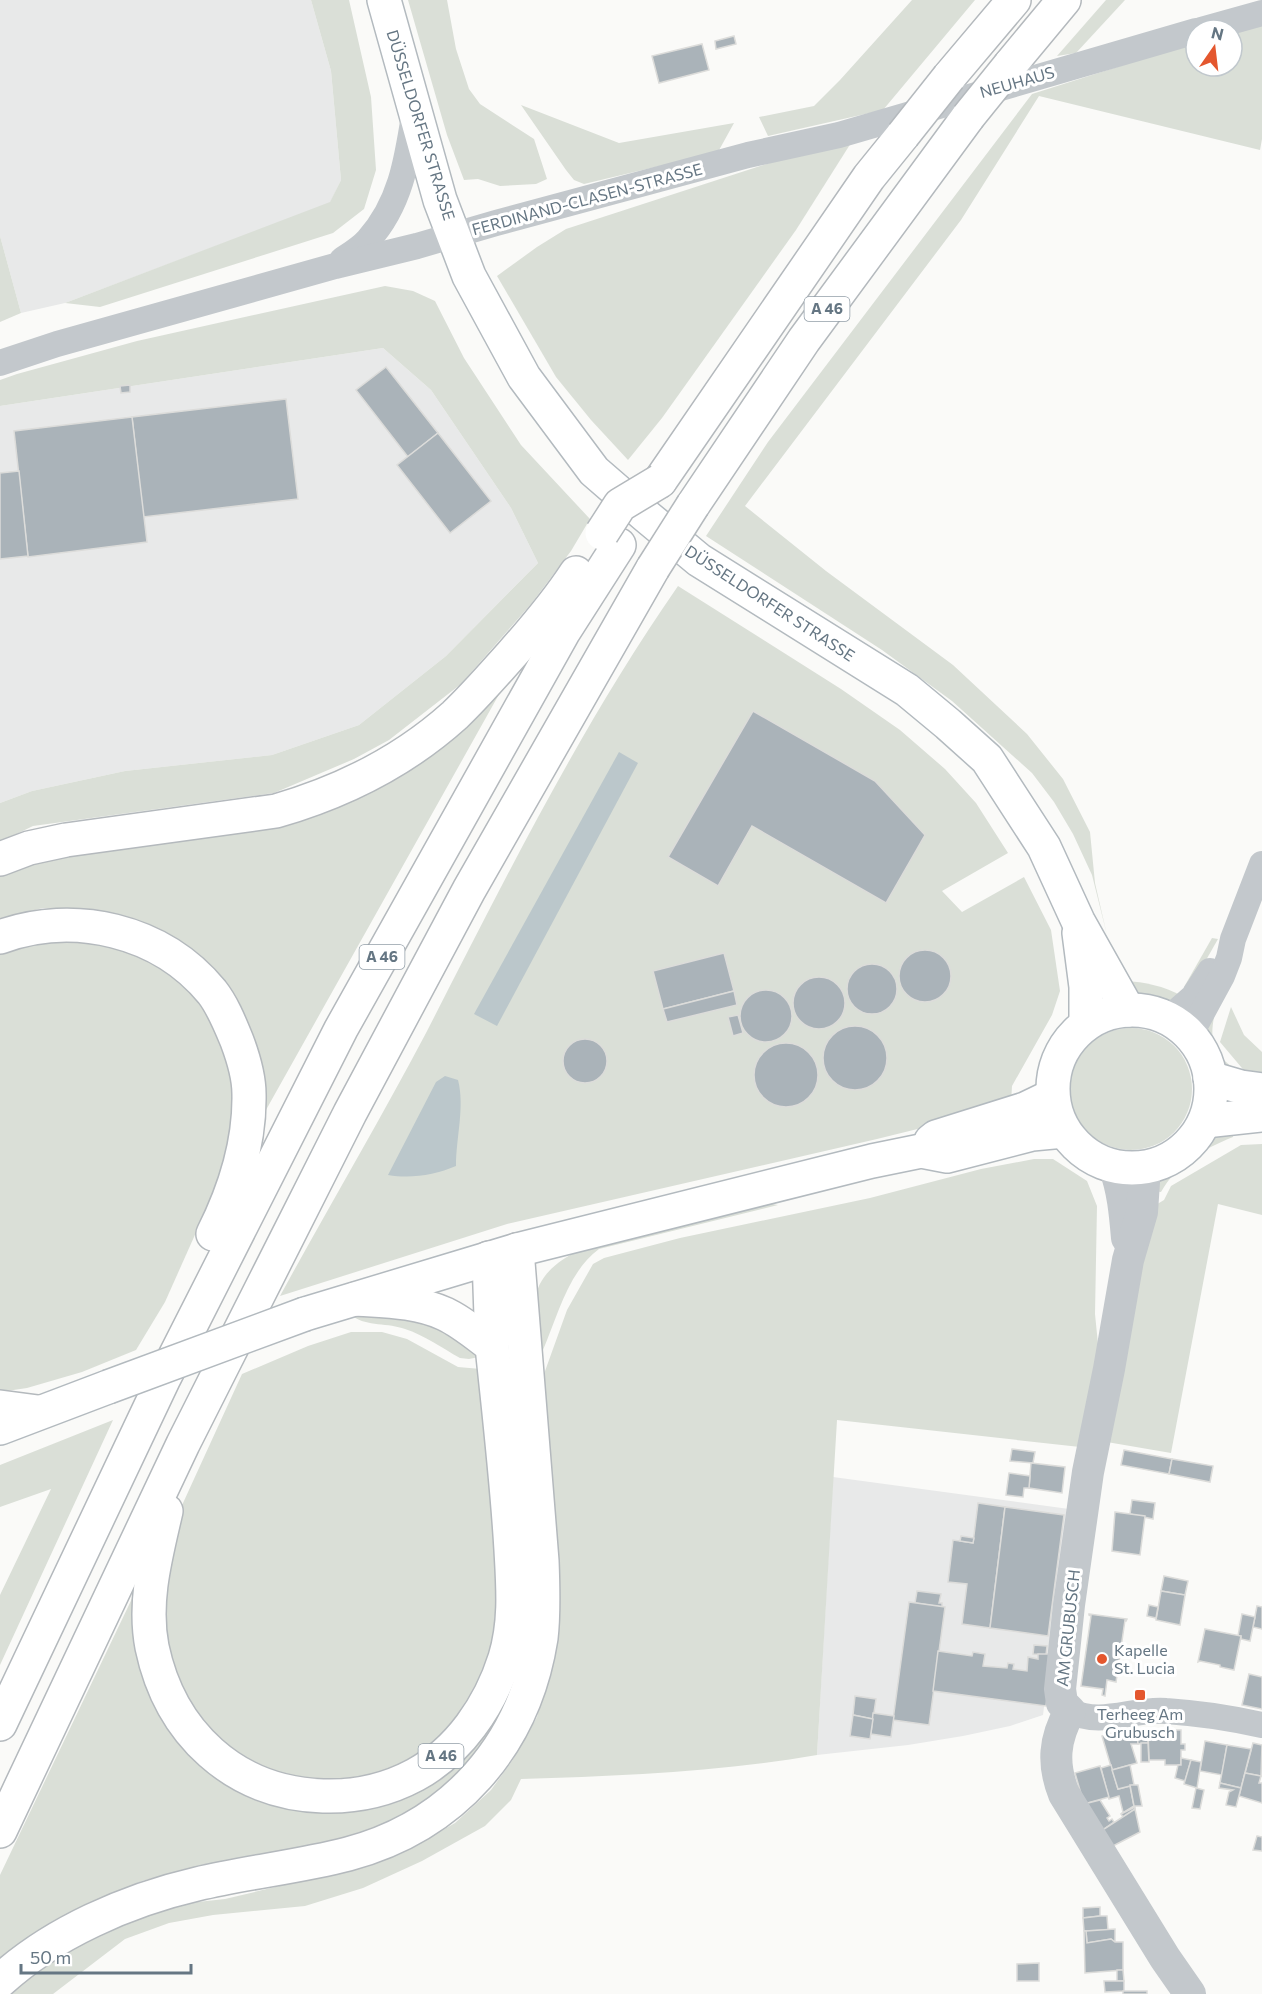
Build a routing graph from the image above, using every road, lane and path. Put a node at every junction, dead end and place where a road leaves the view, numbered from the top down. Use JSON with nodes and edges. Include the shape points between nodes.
{"nodes":[{"id":1,"x":384,"y":0,"type":"edge"},
{"id":2,"x":1014,"y":0,"type":"edge"},
{"id":3,"x":1064,"y":0,"type":"edge"},
{"id":4,"x":1262,"y":13,"type":"edge"},
{"id":5,"x":1244,"y":18,"type":"edge"},
{"id":6,"x":1184,"y":34,"type":"edge"},
{"id":7,"x":414,"y":112,"type":"junction"},
{"id":8,"x":839,"y":135,"type":"joint"},
{"id":9,"x":454,"y":235,"type":"junction"},
{"id":10,"x":335,"y":266,"type":"junction"},
{"id":11,"x":0,"y":363,"type":"edge"},
{"id":12,"x":610,"y":539,"type":"junction"},
{"id":13,"x":0,"y":859,"type":"edge"},
{"id":14,"x":1262,"y":864,"type":"edge"},
{"id":15,"x":1078,"y":921,"type":"junction"},
{"id":16,"x":0,"y":937,"type":"edge"},
{"id":17,"x":1128,"y":1010,"type":"junction"},
{"id":18,"x":1086,"y":1024,"type":"junction"},
{"id":19,"x":1179,"y":1027,"type":"junction"},
{"id":20,"x":1210,"y":1078,"type":"junction"},
{"id":21,"x":1262,"y":1090,"type":"edge"},
{"id":22,"x":1052,"y":1096,"type":"junction"},
{"id":23,"x":1262,"y":1115,"type":"edge"},
{"id":24,"x":1205,"y":1121,"type":"junction"},
{"id":25,"x":1064,"y":1131,"type":"junction"},
{"id":26,"x":921,"y":1151,"type":"junction"},
{"id":27,"x":1130,"y":1167,"type":"junction"},
{"id":28,"x":503,"y":1254,"type":"junction"},
{"id":29,"x":356,"y":1299,"type":"junction"},
{"id":30,"x":492,"y":1346,"type":"junction"},
{"id":31,"x":164,"y":1378,"type":"junction"},
{"id":32,"x":0,"y":1407,"type":"edge"},
{"id":33,"x":39,"y":1412,"type":"junction"},
{"id":34,"x":0,"y":1428,"type":"edge"},
{"id":35,"x":183,"y":1444,"type":"junction"},
{"id":36,"x":1070,"y":1711,"type":"junction"},
{"id":37,"x":0,"y":1724,"type":"edge"},
{"id":38,"x":1262,"y":1725,"type":"edge"},
{"id":39,"x":0,"y":1831,"type":"edge"},
{"id":40,"x":0,"y":1981,"type":"edge"},
{"id":41,"x":1190,"y":1994,"type":"edge"}],
"edges":[{"from":1,"to":7,"type":"main road","name":"DÜSSELDORFER STRASSE"},
{"from":2,"to":12,"type":"main road","number":"A 46","bridge":true,"via":[[869,177],[660,481],[620,505]]},
{"from":3,"to":35,"type":"main road","number":"A 46","bridge":true,"via":[[968,117],[804,340],[653,568],[469,890],[350,1113]]},
{"from":4,"to":5,"type":"street"},
{"from":6,"to":8,"type":"street","name":"NEUHAUS"},
{"from":7,"to":9,"type":"main road","name":"DÜSSELDORFER STRASSE"},
{"from":7,"to":10,"type":"street","name":"FERDINAND-CLASEN-STRASSE","via":[[403,178],[382,221],[367,242]]},
{"from":8,"to":9,"type":"street","name":"FERDINAND-CLASEN-STRASSE","via":[[748,155]]},
{"from":9,"to":10,"type":"street","name":"FERDINAND-CLASEN-STRASSE"},
{"from":9,"to":15,"type":"main road","name":"DÜSSELDORFER STRASSE","via":[[470,276],[524,377],[594,471],[699,560],[907,690],[987,759],[1044,847]]},
{"from":10,"to":11,"type":"street","name":"FERDINAND-CLASEN-STRASSE"},
{"from":12,"to":13,"type":"main road","via":[[455,715],[404,753],[353,783],[276,811],[66,840]]},
{"from":12,"to":31,"type":"main road","number":"A 46","via":[[564,631],[342,1029]]},
{"from":14,"to":19,"type":"street","via":[[1222,976]]},
{"from":15,"to":17,"type":"main road","name":"DÜSSELDORFER STRASSE"},
{"from":15,"to":18,"type":"main road","name":"DÜSSELDORFER STRASSE"},
{"from":16,"to":31,"type":"main road","via":[[20,929],[66,924],[92,926],[141,939],[179,961],[212,992],[236,1037],[249,1092],[244,1149],[228,1204],[168,1325]]},
{"from":17,"to":18,"type":"main road","via":[[1106,1014]]},
{"from":17,"to":19,"type":"main road","via":[[1149,1012]]},
{"from":18,"to":22,"type":"main road","via":[[1059,1056]]},
{"from":19,"to":20,"type":"main road","via":[[1203,1056]]},
{"from":20,"to":21,"type":"main road"},
{"from":20,"to":24,"type":"main road"},
{"from":22,"to":25,"type":"main road"},
{"from":22,"to":26,"type":"main road","via":[[936,1137]]},
{"from":23,"to":24,"type":"main road"},
{"from":24,"to":27,"type":"main road","via":[[1191,1143],[1170,1159]]},
{"from":25,"to":26,"type":"main road","via":[[1032,1134],[947,1156]]},
{"from":25,"to":27,"type":"main road","via":[[1085,1154]]},
{"from":26,"to":28,"type":"main road"},
{"from":27,"to":36,"type":"street","name":"AM GRUBUSCH","via":[[1120,1181],[1128,1260],[1088,1472],[1064,1642],[1060,1696]]},
{"from":28,"to":29,"type":"main road"},
{"from":28,"to":30,"type":"main road"},
{"from":28,"to":40,"type":"main road","via":[[542,1561],[543,1599],[541,1637],[532,1672],[513,1724],[492,1759],[457,1798],[429,1819],[391,1839],[350,1854],[155,1894],[88,1923],[27,1959]]},
{"from":29,"to":30,"type":"main road","via":[[424,1306],[446,1314]]},
{"from":29,"to":33,"type":"main road","bridge":true},
{"from":30,"to":35,"type":"main road","number":"A 46","via":[[508,1495],[514,1610],[506,1657],[483,1710],[469,1728],[434,1763],[394,1785],[338,1796],[283,1791],[252,1781],[221,1762],[183,1723],[160,1676],[148,1612],[152,1572]]},
{"from":31,"to":37,"type":"main road","number":"A 46"},
{"from":32,"to":33,"type":"main road"},
{"from":33,"to":34,"type":"main road"},
{"from":35,"to":39,"type":"main road","number":"A 46"},
{"from":36,"to":38,"type":"street","via":[[1099,1719],[1149,1711],[1202,1713]]},
{"from":36,"to":41,"type":"street","name":"AM GRUBUSCH","via":[[1060,1728],[1057,1754],[1056,1770],[1064,1794]]}]}
